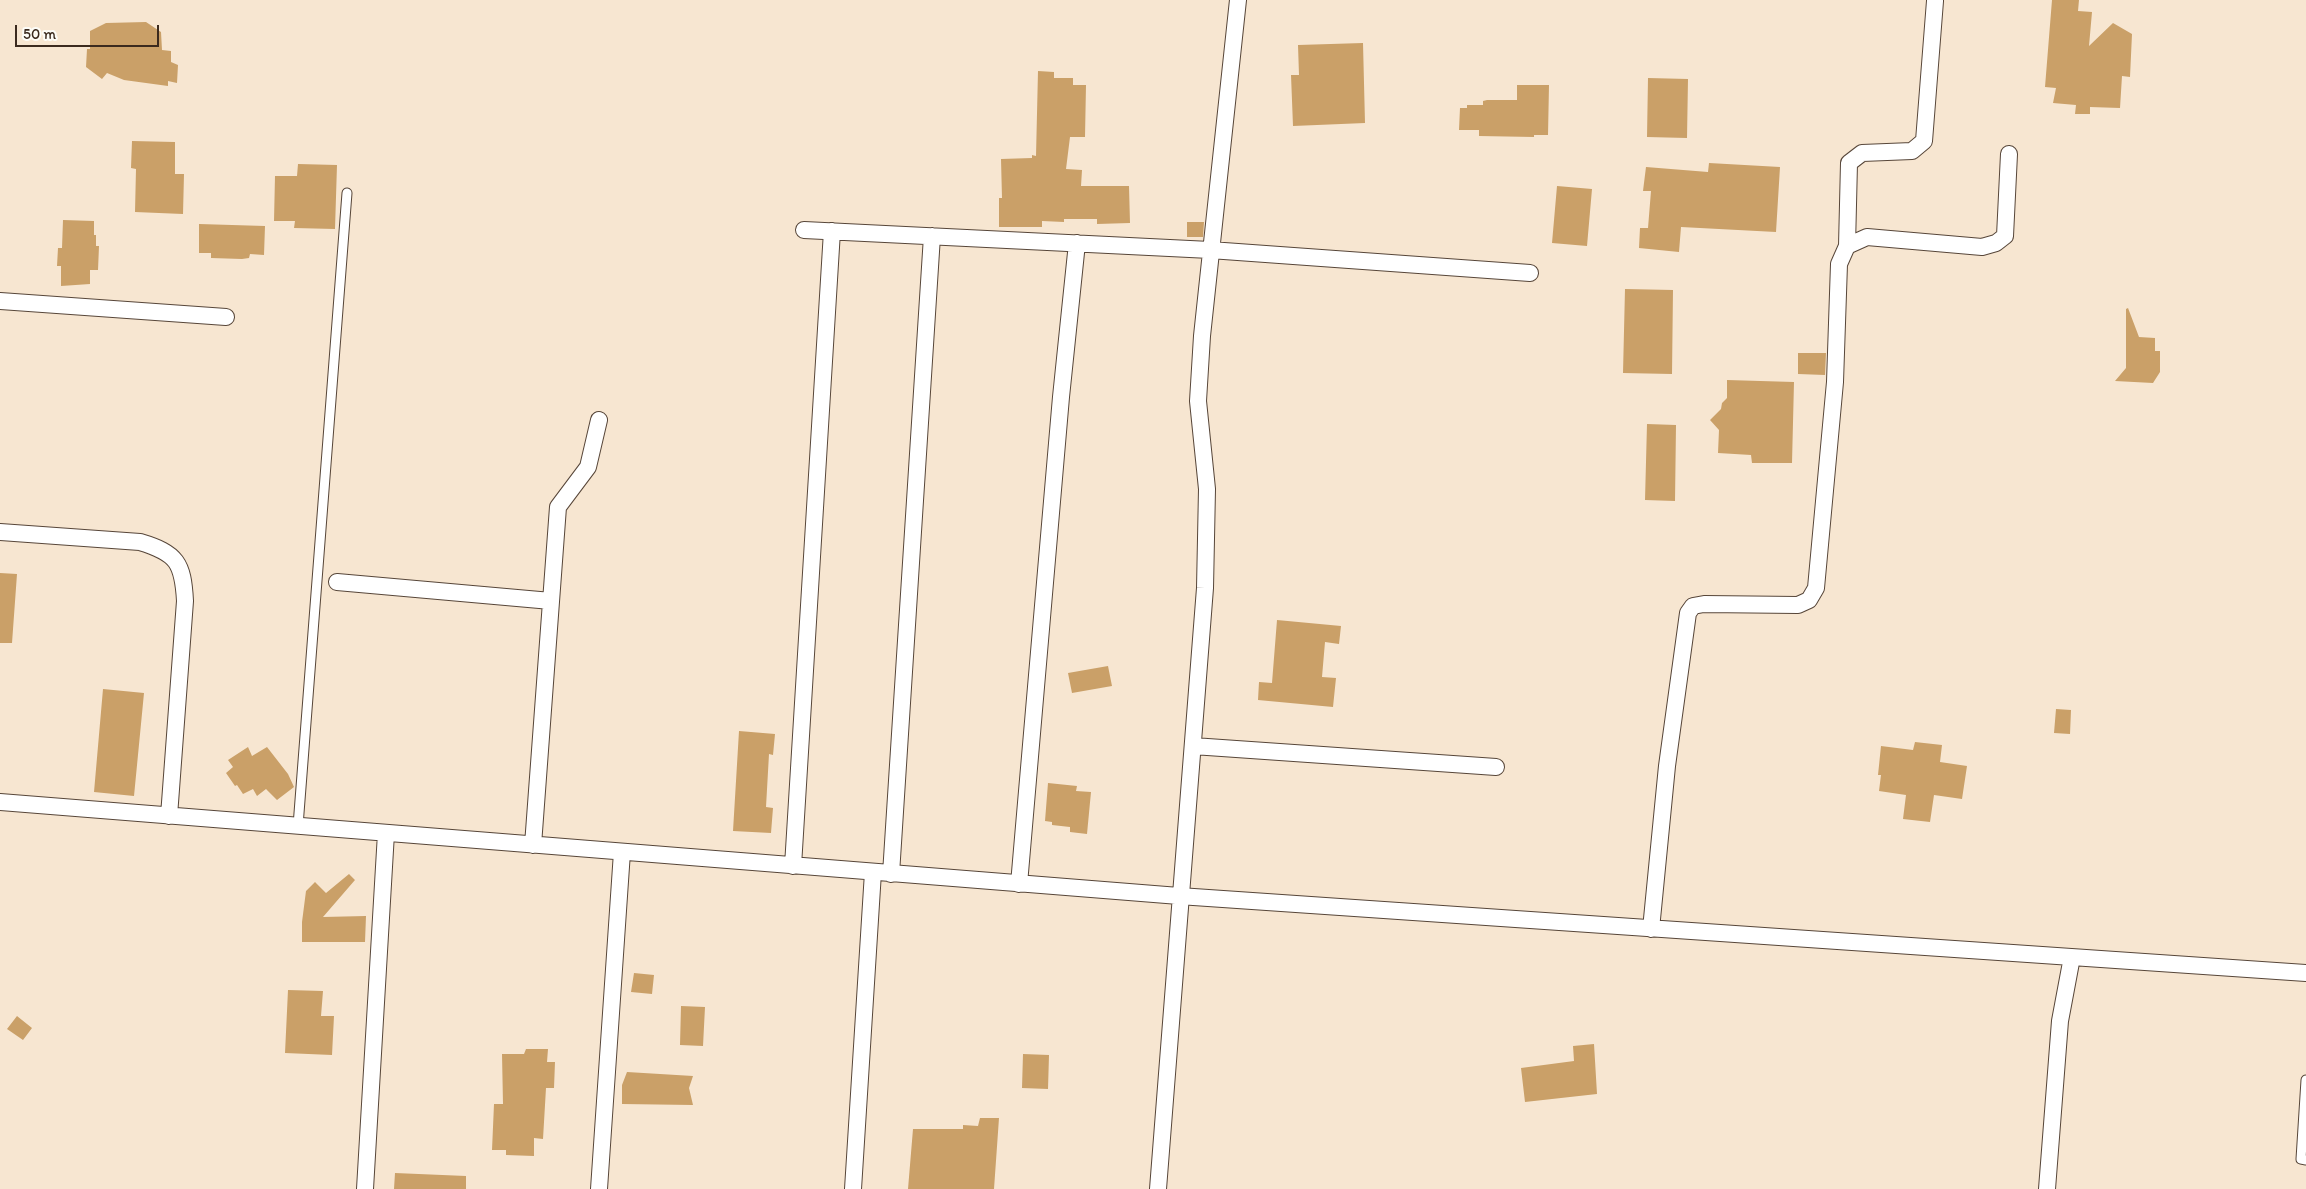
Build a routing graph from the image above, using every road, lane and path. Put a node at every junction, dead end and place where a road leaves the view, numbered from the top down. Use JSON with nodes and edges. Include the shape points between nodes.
{"nodes":[{"id":1,"x":1238,"y":0,"type":"edge"},
{"id":2,"x":1935,"y":0,"type":"edge"},
{"id":3,"x":2009,"y":154,"type":"dead end"},
{"id":4,"x":347,"y":193,"type":"dead end"},
{"id":5,"x":804,"y":230,"type":"dead end"},
{"id":6,"x":832,"y":231,"type":"junction"},
{"id":7,"x":932,"y":236,"type":"junction"},
{"id":8,"x":1077,"y":243,"type":"junction"},
{"id":9,"x":1847,"y":246,"type":"junction"},
{"id":10,"x":1210,"y":250,"type":"junction"},
{"id":11,"x":1530,"y":273,"type":"dead end"},
{"id":12,"x":0,"y":301,"type":"edge"},
{"id":13,"x":226,"y":317,"type":"dead end"},
{"id":14,"x":599,"y":420,"type":"dead end"},
{"id":15,"x":0,"y":532,"type":"edge"},
{"id":16,"x":337,"y":582,"type":"dead end"},
{"id":17,"x":551,"y":601,"type":"junction"},
{"id":18,"x":1193,"y":746,"type":"junction"},
{"id":19,"x":1496,"y":767,"type":"dead end"},
{"id":20,"x":0,"y":802,"type":"edge"},
{"id":21,"x":169,"y":816,"type":"junction"},
{"id":22,"x":298,"y":826,"type":"junction"},
{"id":23,"x":386,"y":833,"type":"junction"},
{"id":24,"x":533,"y":845,"type":"junction"},
{"id":25,"x":622,"y":852,"type":"junction"},
{"id":26,"x":793,"y":866,"type":"junction"},
{"id":27,"x":873,"y":872,"type":"junction"},
{"id":28,"x":891,"y":874,"type":"junction"},
{"id":29,"x":1019,"y":884,"type":"junction"},
{"id":30,"x":1179,"y":896,"type":"junction"},
{"id":31,"x":1652,"y":928,"type":"junction"},
{"id":32,"x":2072,"y":957,"type":"junction"},
{"id":33,"x":2306,"y":973,"type":"edge"},
{"id":34,"x":2306,"y":1080,"type":"edge"},
{"id":35,"x":2306,"y":1160,"type":"edge"},
{"id":36,"x":365,"y":1189,"type":"edge"},
{"id":37,"x":599,"y":1189,"type":"edge"},
{"id":38,"x":853,"y":1189,"type":"edge"},
{"id":39,"x":1158,"y":1189,"type":"edge"},
{"id":40,"x":2047,"y":1189,"type":"edge"}],
"edges":[{"from":1,"to":10,"type":"street"},
{"from":2,"to":9,"type":"street","via":[[1924,140],[1912,151],[1862,153],[1849,163]]},
{"from":3,"to":9,"type":"street","via":[[2005,236],[1996,243],[1982,246],[1867,237]]},
{"from":4,"to":22,"type":"lane"},
{"from":5,"to":6,"type":"street"},
{"from":6,"to":7,"type":"street"},
{"from":6,"to":26,"type":"street"},
{"from":7,"to":8,"type":"street"},
{"from":7,"to":28,"type":"street"},
{"from":8,"to":10,"type":"street"},
{"from":8,"to":29,"type":"street"},
{"from":9,"to":31,"type":"street","via":[[1839,264],[1835,382],[1816,588],[1809,600],[1798,605],[1704,604],[1693,606],[1688,613],[1667,766]]},
{"from":10,"to":11,"type":"street"},
{"from":10,"to":18,"type":"street","via":[[1198,402],[1207,490],[1207,541]]},
{"from":12,"to":13,"type":"street"},
{"from":14,"to":17,"type":"street","via":[[588,467],[558,507]]},
{"from":15,"to":21,"type":"street","via":[[140,542],[162,548],[177,561],[184,577],[185,601]]},
{"from":16,"to":17,"type":"street"},
{"from":17,"to":24,"type":"street"},
{"from":18,"to":19,"type":"street"},
{"from":18,"to":30,"type":"street"},
{"from":20,"to":21,"type":"street"},
{"from":21,"to":22,"type":"street"},
{"from":22,"to":23,"type":"street"},
{"from":23,"to":24,"type":"street"},
{"from":23,"to":36,"type":"street"},
{"from":24,"to":25,"type":"street"},
{"from":25,"to":26,"type":"street"},
{"from":25,"to":37,"type":"street"},
{"from":26,"to":27,"type":"street"},
{"from":27,"to":28,"type":"street"},
{"from":27,"to":38,"type":"street"},
{"from":28,"to":29,"type":"street"},
{"from":29,"to":30,"type":"street"},
{"from":30,"to":31,"type":"street"},
{"from":30,"to":39,"type":"street"},
{"from":31,"to":32,"type":"street"},
{"from":32,"to":33,"type":"street"},
{"from":32,"to":40,"type":"street","via":[[2060,1021]]},
{"from":34,"to":35,"type":"lane","via":[[2301,1159]]}]}
